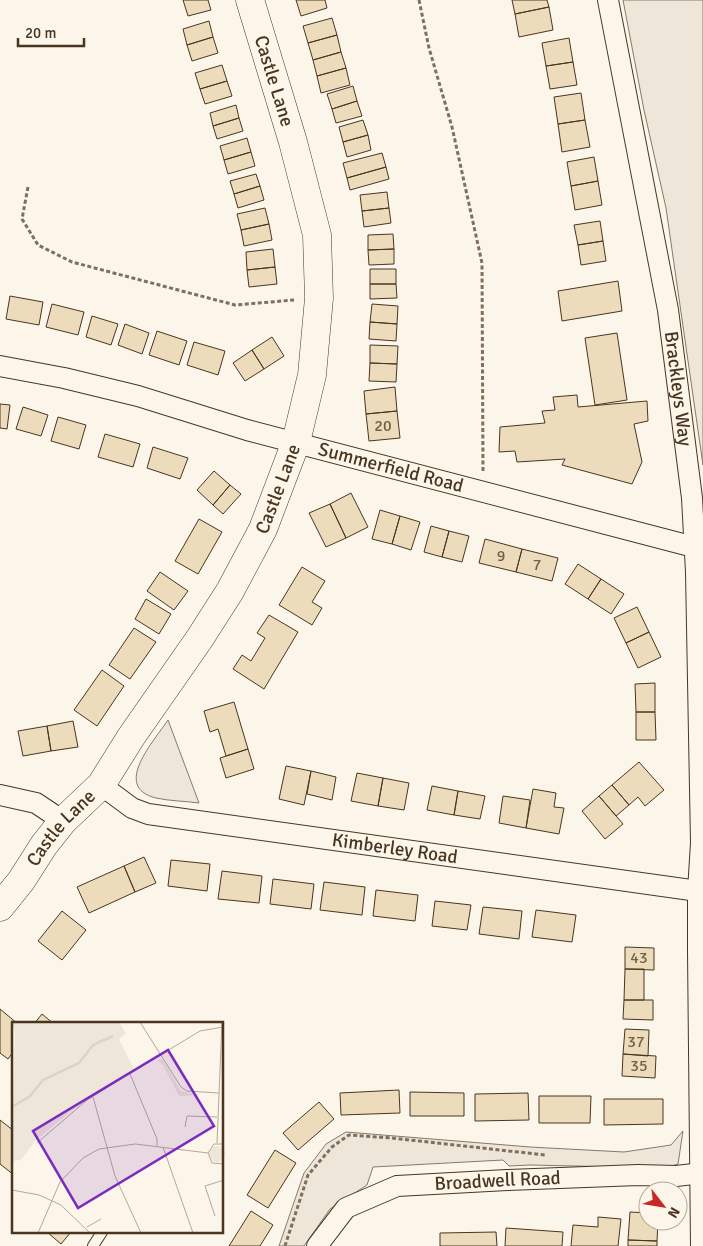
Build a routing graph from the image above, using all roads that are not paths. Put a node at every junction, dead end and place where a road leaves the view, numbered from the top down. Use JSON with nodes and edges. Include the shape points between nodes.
{"nodes":[{"id":1,"x":250,"y":0,"type":"edge"},
{"id":2,"x":608,"y":0,"type":"edge"},
{"id":3,"x":0,"y":366,"type":"edge"},
{"id":4,"x":296,"y":442,"type":"junction"},
{"id":5,"x":694,"y":547,"type":"junction"},
{"id":6,"x":101,"y":785,"type":"junction"},
{"id":7,"x":0,"y":795,"type":"edge"},
{"id":8,"x":63,"y":821,"type":"junction"},
{"id":9,"x":698,"y":891,"type":"junction"},
{"id":10,"x":0,"y":907,"type":"edge"},
{"id":11,"x":702,"y":1173,"type":"edge"},
{"id":12,"x":101,"y":1234,"type":"edge"},
{"id":13,"x":93,"y":1246,"type":"edge"},
{"id":14,"x":316,"y":1246,"type":"edge"},
{"id":15,"x":701,"y":1246,"type":"edge"}],
"edges":[{"from":1,"to":4,"type":"street","name":"Castle Lane","via":[[317,235],[319,298],[312,375]]},
{"from":2,"to":5,"type":"street","name":"Brackleys Way","via":[[668,310],[692,498]]},
{"from":3,"to":4,"type":"street","name":"Summerfield Road","via":[[138,396]]},
{"from":4,"to":5,"type":"street","name":"Summerfield Road"},
{"from":4,"to":6,"type":"street","name":"Castle Lane","via":[[263,528],[230,591]]},
{"from":5,"to":9,"type":"street","name":"Brackleys Way","via":[[701,842]]},
{"from":6,"to":8,"type":"street","name":"Castle Lane"},
{"from":6,"to":9,"type":"street","name":"Kimberley Road","via":[[132,808],[148,814]]},
{"from":7,"to":8,"type":"street","via":[[36,803]]},
{"from":8,"to":10,"type":"street","name":"Castle Lane"},
{"from":9,"to":11,"type":"street","name":"Brackleys Way"},
{"from":11,"to":14,"type":"street","name":"Broadwell Road","via":[[397,1186],[346,1208]]},
{"from":11,"to":15,"type":"street","name":"Brackleys Way"},
{"from":12,"to":13,"type":"lane"}]}
